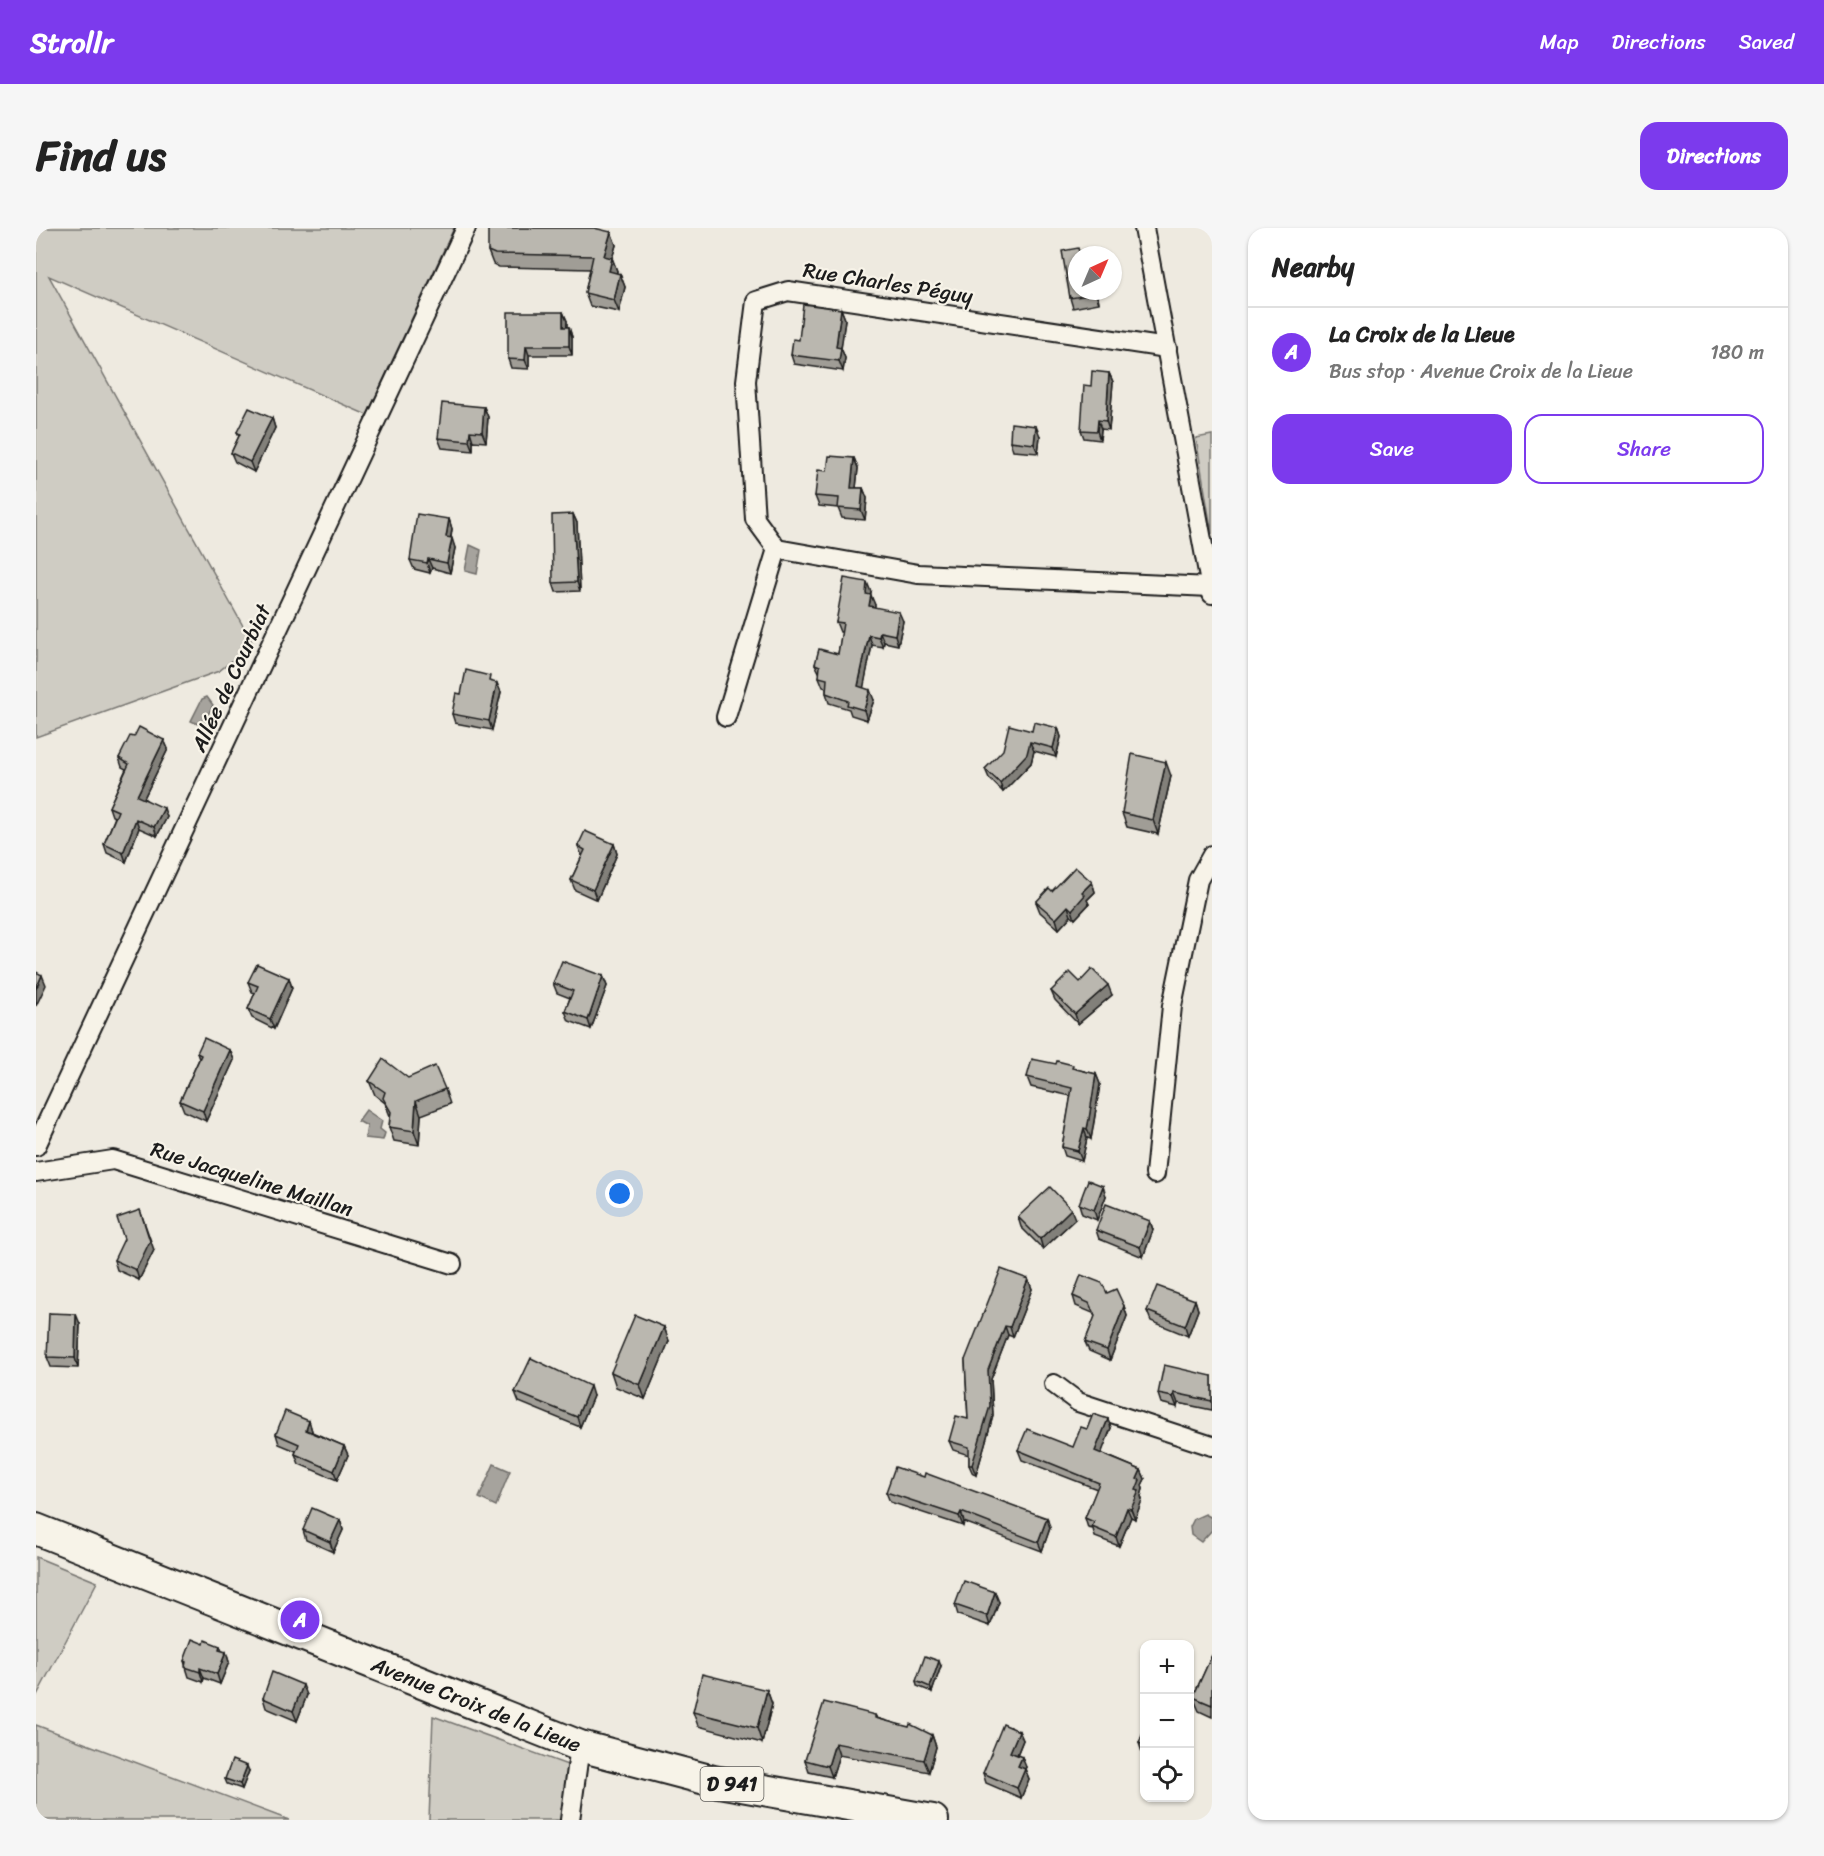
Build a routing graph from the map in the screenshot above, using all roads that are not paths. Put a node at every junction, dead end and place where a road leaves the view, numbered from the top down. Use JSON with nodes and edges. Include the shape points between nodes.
{"nodes":[{"id":1,"x":466,"y":228,"type":"edge"},
{"id":2,"x":1144,"y":228,"type":"edge"},
{"id":3,"x":1167,"y":348,"type":"junction"},
{"id":4,"x":777,"y":549,"type":"junction"},
{"id":5,"x":1211,"y":591,"type":"edge"},
{"id":6,"x":726,"y":717,"type":"dead end"},
{"id":7,"x":1212,"y":855,"type":"edge"},
{"id":8,"x":36,"y":1146,"type":"edge"},
{"id":9,"x":36,"y":1172,"type":"edge"},
{"id":10,"x":1155,"y":1174,"type":"dead end"},
{"id":11,"x":452,"y":1264,"type":"dead end"},
{"id":12,"x":1054,"y":1384,"type":"dead end"},
{"id":13,"x":1212,"y":1446,"type":"edge"},
{"id":14,"x":36,"y":1528,"type":"edge"},
{"id":15,"x":580,"y":1746,"type":"junction"},
{"id":16,"x":570,"y":1820,"type":"edge"},
{"id":17,"x":933,"y":1820,"type":"edge"}],
"edges":[{"from":1,"to":8,"type":"street","name":"Allée de Courbiat"},
{"from":2,"to":3,"type":"street"},
{"from":3,"to":4,"type":"street","name":"Rue Charles Péguy","via":[[788,291],[756,301],[746,381],[755,519]]},
{"from":3,"to":5,"type":"street"},
{"from":4,"to":5,"type":"street","via":[[918,574]]},
{"from":4,"to":6,"type":"street"},
{"from":7,"to":10,"type":"street","via":[[1198,880],[1172,1006]]},
{"from":9,"to":11,"type":"street","name":"Rue Jacqueline Maillan","via":[[112,1160]]},
{"from":12,"to":13,"type":"street","via":[[1078,1402]]},
{"from":14,"to":15,"type":"main road","name":"Avenue Croix de la Lieue","number":"D 941"},
{"from":15,"to":16,"type":"street"},
{"from":15,"to":17,"type":"main road","name":"Avenue Croix de la Lieue","number":"D 941","via":[[713,1781]]}]}
